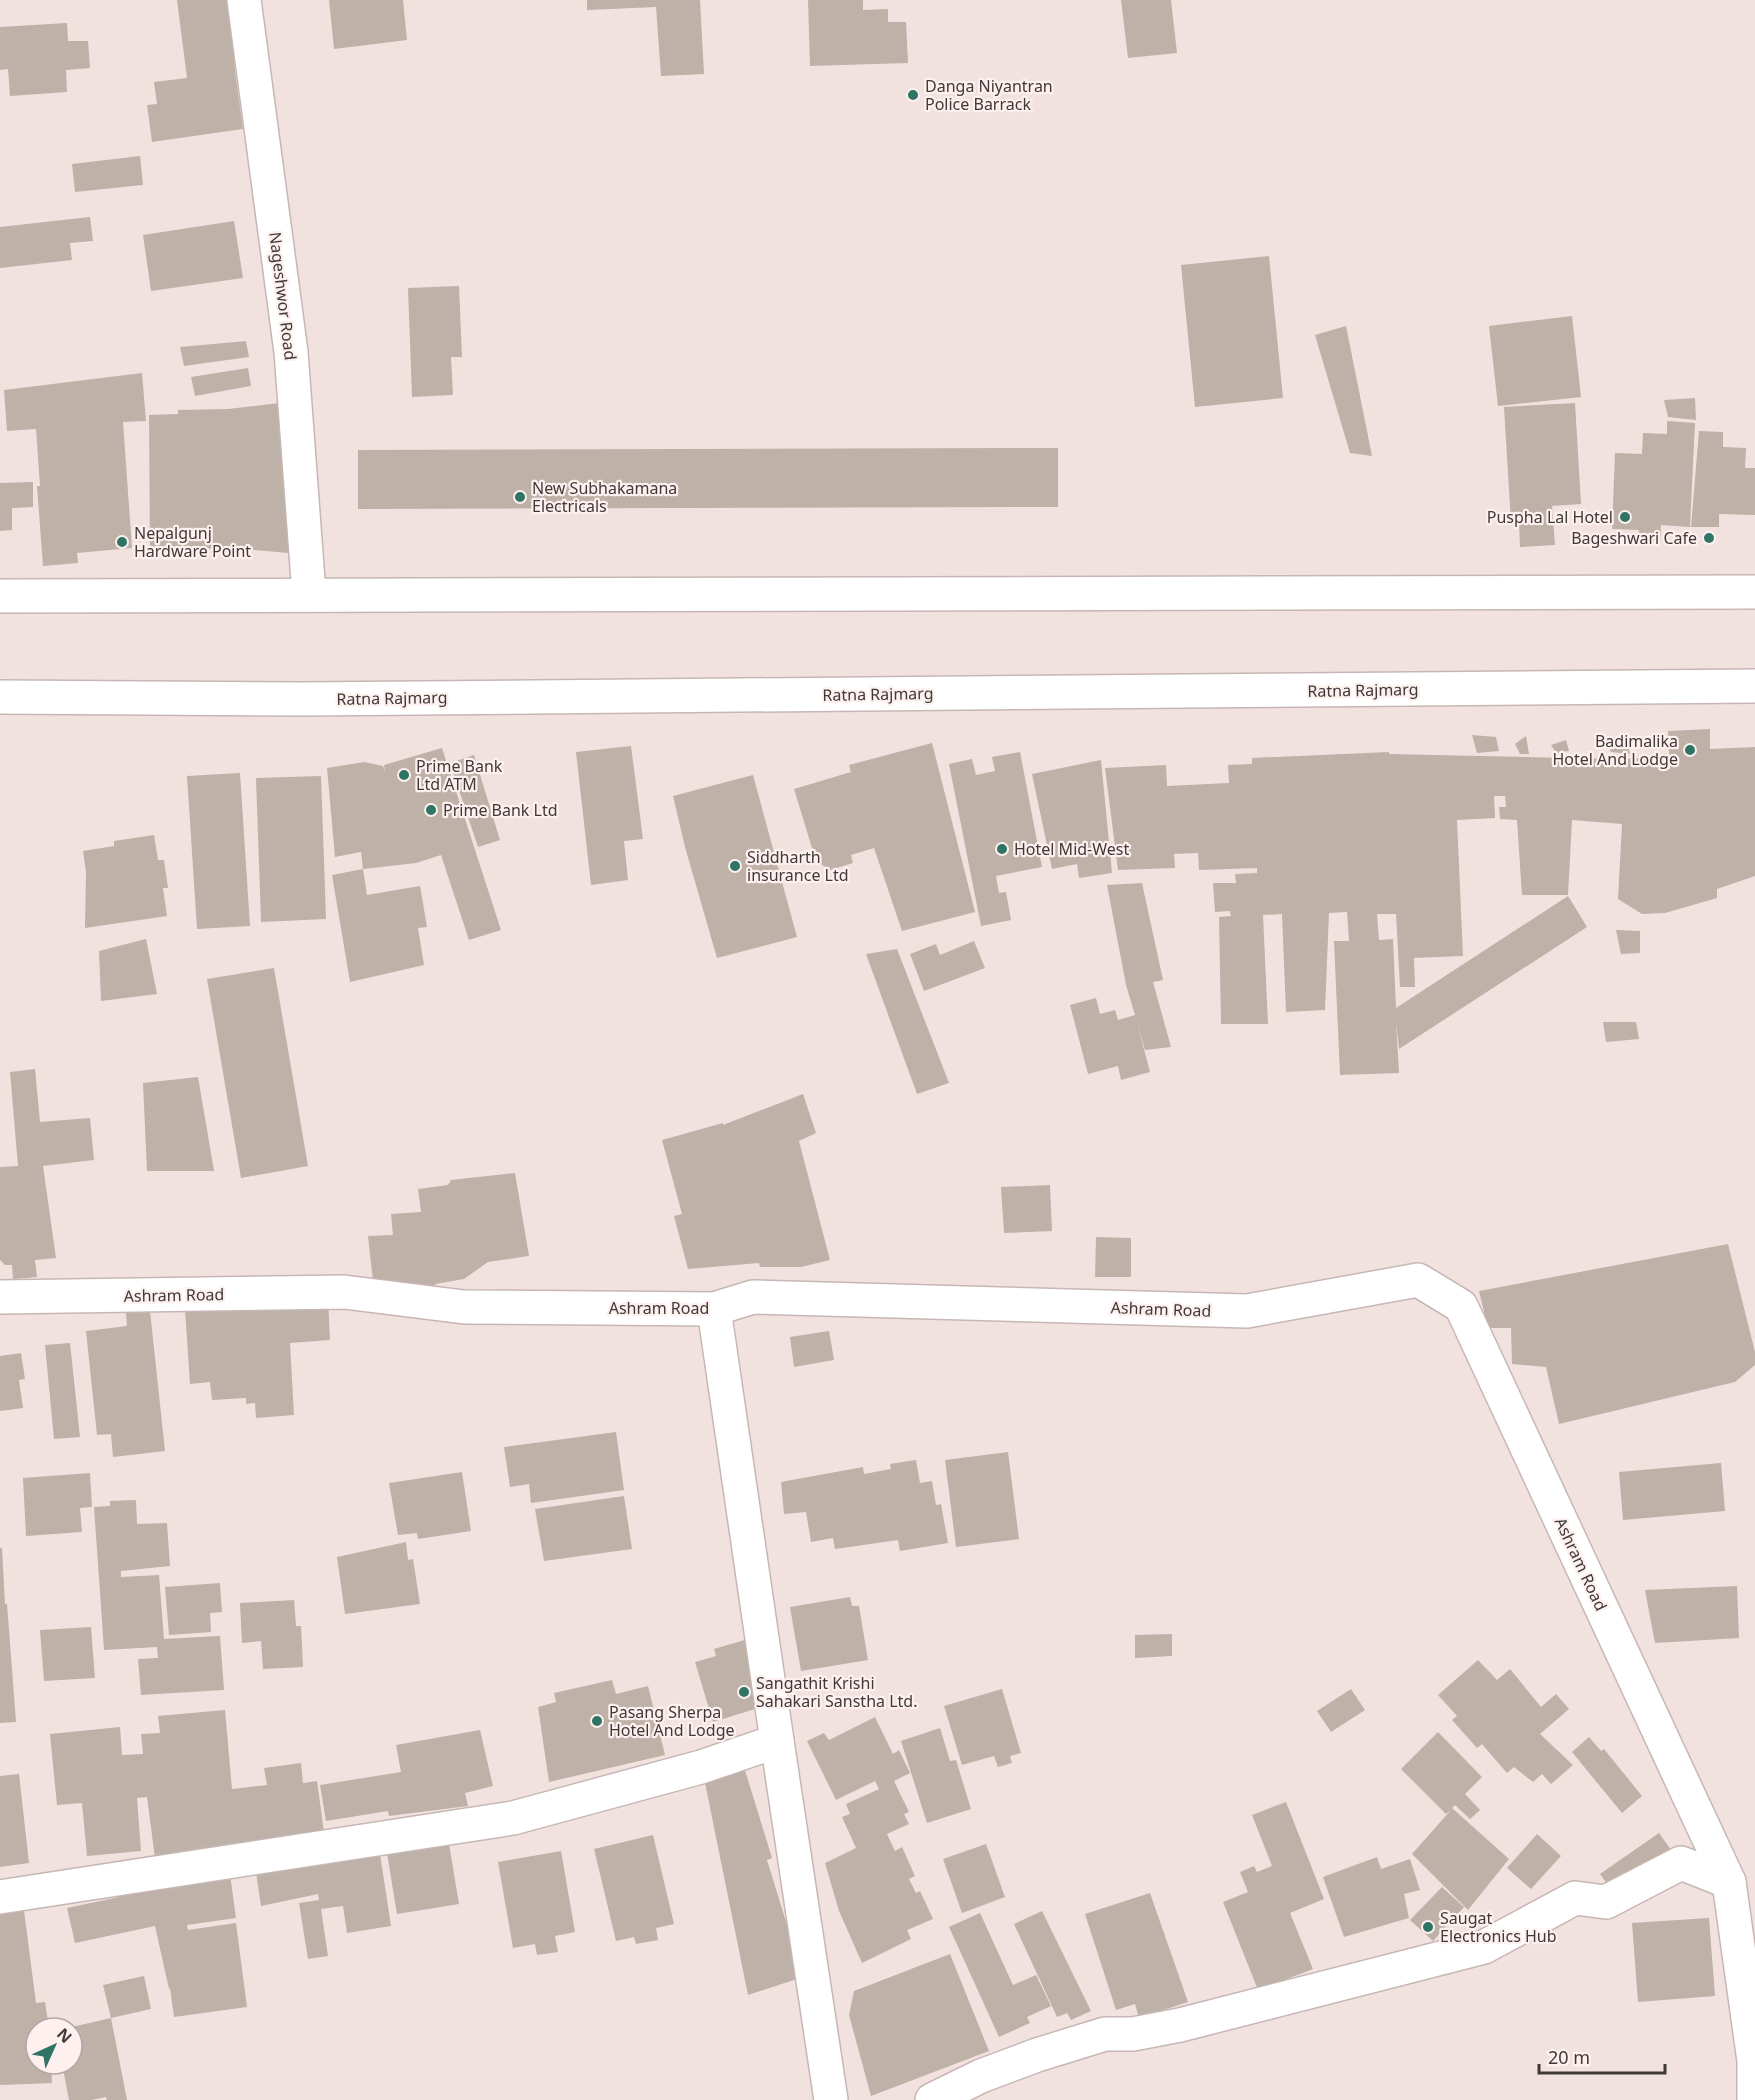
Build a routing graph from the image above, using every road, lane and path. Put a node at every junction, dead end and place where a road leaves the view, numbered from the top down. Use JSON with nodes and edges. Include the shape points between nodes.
{"nodes":[{"id":1,"x":244,"y":0,"type":"edge"},
{"id":2,"x":1755,"y":592,"type":"edge"},
{"id":3,"x":309,"y":594,"type":"junction"},
{"id":4,"x":0,"y":596,"type":"edge"},
{"id":5,"x":1755,"y":686,"type":"edge"},
{"id":6,"x":0,"y":697,"type":"edge"},
{"id":7,"x":0,"y":1297,"type":"edge"},
{"id":8,"x":714,"y":1309,"type":"junction"},
{"id":9,"x":777,"y":1741,"type":"junction"},
{"id":10,"x":1729,"y":1882,"type":"junction"},
{"id":11,"x":0,"y":1897,"type":"edge"},
{"id":12,"x":831,"y":2100,"type":"edge"},
{"id":13,"x":932,"y":2100,"type":"edge"},
{"id":14,"x":1754,"y":2100,"type":"edge"}],
"edges":[{"from":1,"to":3,"type":"main road","name":"Nageshwor Road","via":[[291,352]]},
{"from":2,"to":3,"type":"main road"},
{"from":3,"to":4,"type":"main road"},
{"from":5,"to":6,"type":"main road","name":"Ratna Rajmarg","via":[[314,699]]},
{"from":7,"to":8,"type":"main road","name":"Ashram Road","via":[[344,1292],[464,1306]]},
{"from":8,"to":9,"type":"main road"},
{"from":8,"to":10,"type":"main road","name":"Ashram Road","via":[[753,1297],[1247,1311],[1418,1280],[1461,1306]]},
{"from":9,"to":11,"type":"main road","via":[[701,1767],[513,1818]]},
{"from":9,"to":12,"type":"main road"},
{"from":10,"to":13,"type":"main road","via":[[1681,1863],[1606,1902],[1575,1898],[1484,1947],[1180,2025],[1133,2034],[1105,2034],[981,2076]]},
{"from":10,"to":14,"type":"main road","name":"Ashram Road","via":[[1754,2061]]}]}
